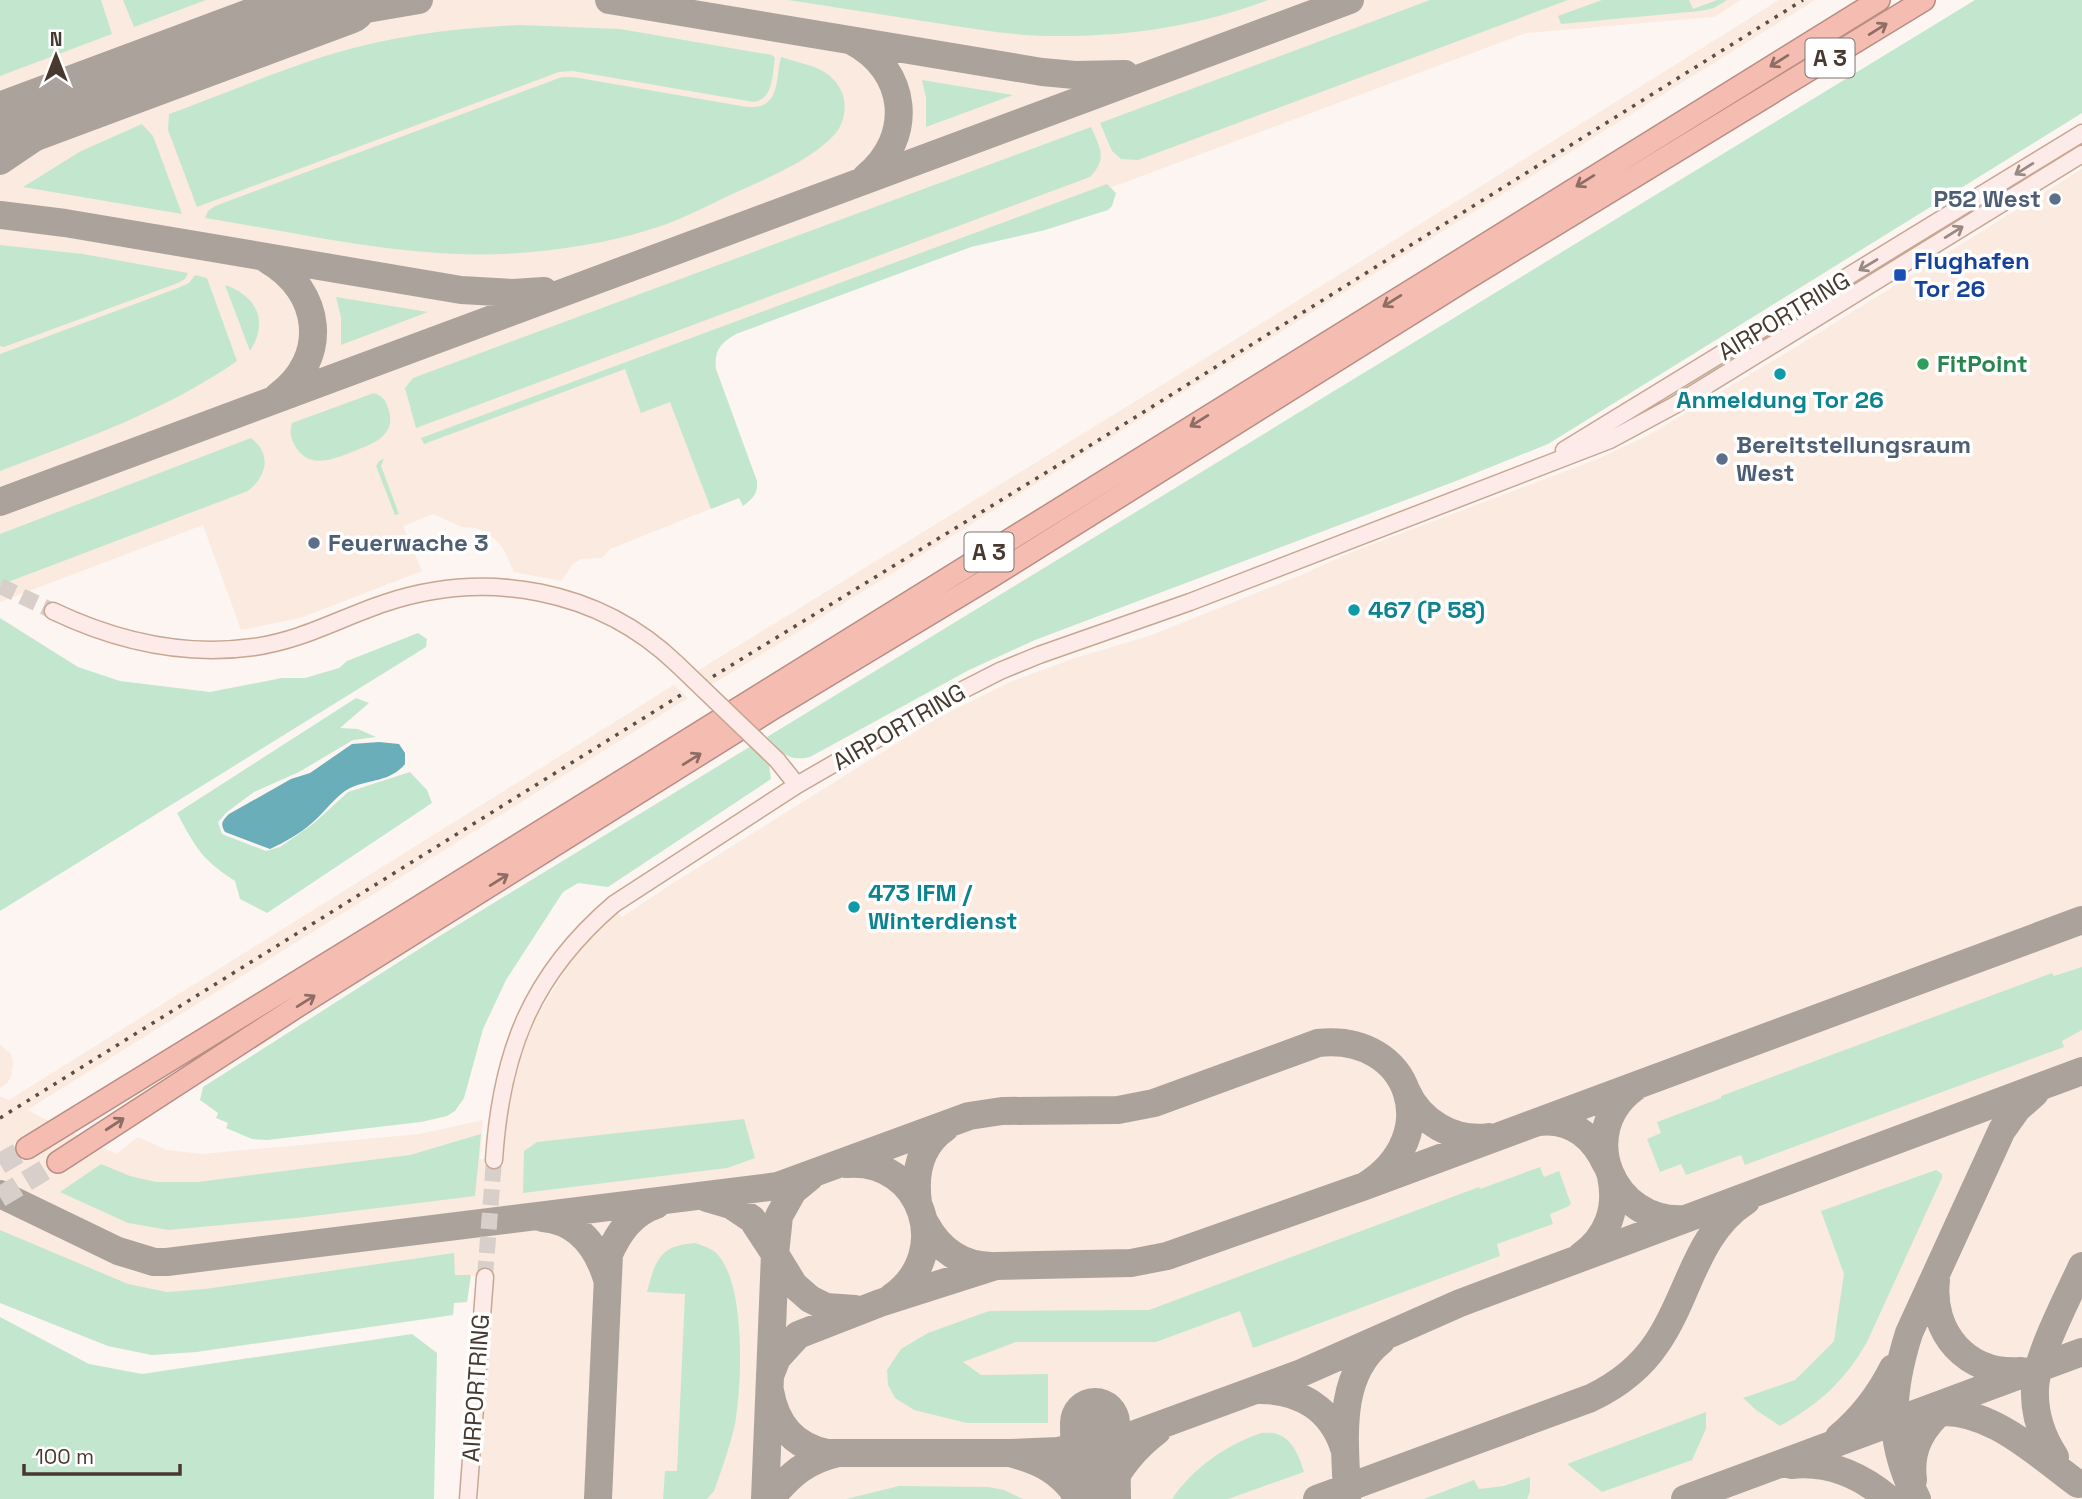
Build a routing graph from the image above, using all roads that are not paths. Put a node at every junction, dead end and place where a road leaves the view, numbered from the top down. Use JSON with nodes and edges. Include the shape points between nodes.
{"nodes":[{"id":1,"x":1879,"y":0,"type":"edge"},
{"id":2,"x":1924,"y":0,"type":"edge"},
{"id":3,"x":2082,"y":132,"type":"edge"},
{"id":4,"x":2082,"y":154,"type":"edge"},
{"id":5,"x":1480,"y":490,"type":"junction"},
{"id":6,"x":52,"y":611,"type":"tunnel mouth"},
{"id":7,"x":797,"y":785,"type":"junction"},
{"id":8,"x":27,"y":1148,"type":"tunnel mouth"},
{"id":9,"x":494,"y":1160,"type":"tunnel mouth"},
{"id":10,"x":58,"y":1162,"type":"tunnel mouth"},
{"id":11,"x":485,"y":1277,"type":"tunnel mouth"},
{"id":12,"x":468,"y":1499,"type":"edge"}],
"edges":[{"from":1,"to":8,"type":"highway","number":"A 3","one_way":true},
{"from":10,"to":2,"type":"highway","number":"A 3","one_way":true,"via":[[737,731]]},
{"from":3,"to":5,"type":"street","name":"AIRPORTRING","one_way":true,"via":[[1601,429]]},
{"from":5,"to":4,"type":"street","name":"AIRPORTRING","one_way":true,"via":[[1645,422]]},
{"from":5,"to":7,"type":"street","name":"AIRPORTRING","via":[[1000,671]]},
{"from":6,"to":7,"type":"street","bridge":true,"via":[[138,643],[215,650],[299,637],[382,604],[450,587],[538,591],[580,603],[629,627],[677,664]]},
{"from":7,"to":9,"type":"street","name":"AIRPORTRING","via":[[614,904],[561,958],[531,1005],[511,1052],[499,1104]]},
{"from":11,"to":12,"type":"street","name":"AIRPORTRING"}]}
